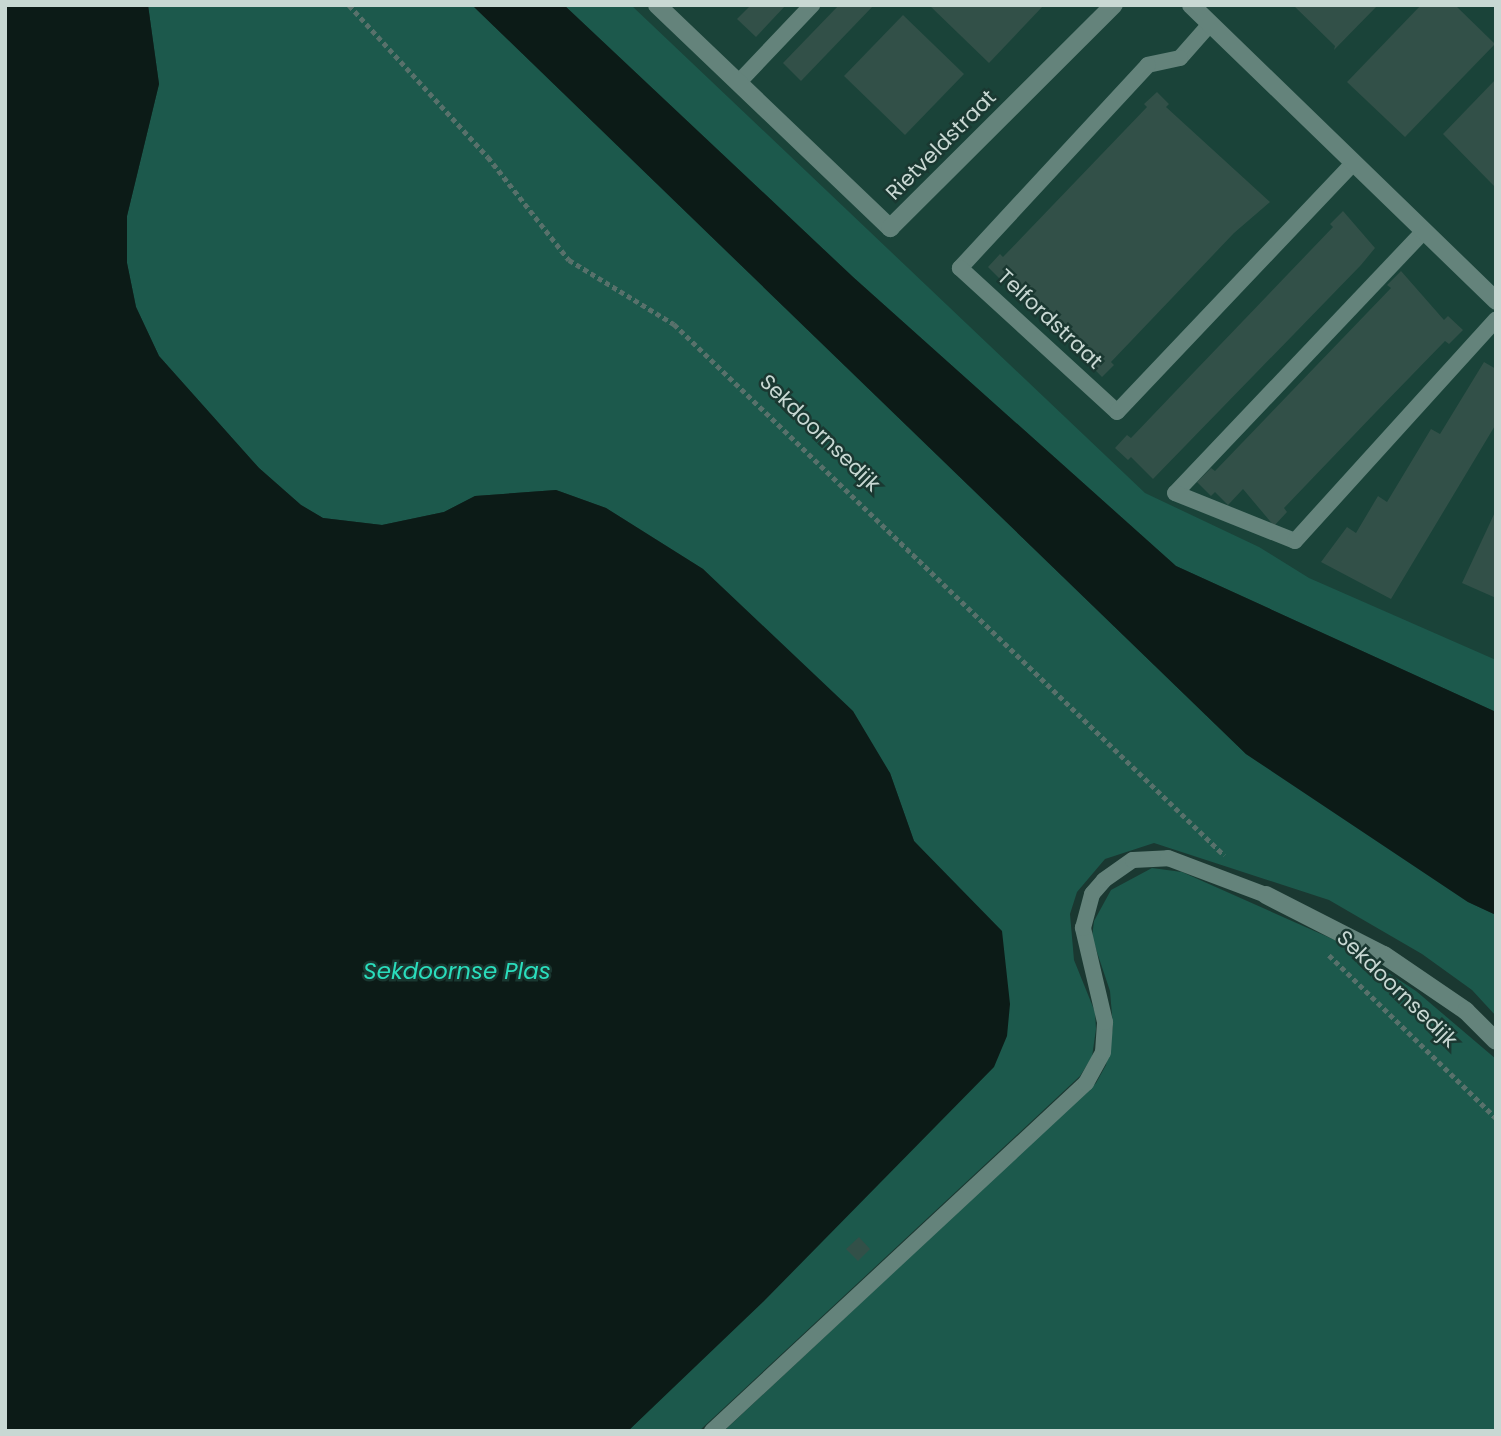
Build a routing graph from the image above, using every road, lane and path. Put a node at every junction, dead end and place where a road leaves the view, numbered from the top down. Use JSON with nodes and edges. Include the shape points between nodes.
{"nodes":[{"id":1,"x":349,"y":5,"type":"edge"},
{"id":2,"x":657,"y":5,"type":"edge"},
{"id":3,"x":813,"y":5,"type":"edge"},
{"id":4,"x":1114,"y":5,"type":"edge"},
{"id":5,"x":1191,"y":5,"type":"edge"},
{"id":6,"x":1210,"y":24,"type":"junction"},
{"id":7,"x":738,"y":82,"type":"junction"},
{"id":8,"x":1353,"y":163,"type":"junction"},
{"id":9,"x":1424,"y":231,"type":"junction"},
{"id":10,"x":1496,"y":301,"type":"edge"},
{"id":11,"x":1496,"y":319,"type":"edge"},
{"id":12,"x":1226,"y":856,"type":"dead end"},
{"id":13,"x":1266,"y":895,"type":"joint"},
{"id":14,"x":1327,"y":952,"type":"dead end"},
{"id":15,"x":1496,"y":1041,"type":"edge"},
{"id":16,"x":1496,"y":1118,"type":"edge"},
{"id":17,"x":712,"y":1431,"type":"edge"}],
"edges":[{"from":1,"to":12,"type":"path","name":"Sekdoornsedijk","via":[[488,157],[569,260],[674,324]]},
{"from":2,"to":7,"type":"street","name":"Rietveldstraat"},
{"from":3,"to":7,"type":"lane"},
{"from":4,"to":7,"type":"street","name":"Rietveldstraat","via":[[890,228]]},
{"from":5,"to":6,"type":"street"},
{"from":6,"to":8,"type":"street"},
{"from":6,"to":8,"type":"lane","name":"Telfordstraat","via":[[1180,58],[1147,65],[960,268],[1117,412]]},
{"from":8,"to":9,"type":"street"},
{"from":9,"to":10,"type":"street"},
{"from":9,"to":11,"type":"lane","via":[[1175,494],[1294,541]]},
{"from":13,"to":15,"type":"street","name":"Sekdoornsedijk","via":[[1384,955],[1465,1011]]},
{"from":13,"to":17,"type":"lane","via":[[1168,858],[1133,860],[1104,880],[1092,894],[1083,928],[1105,1022],[1103,1052],[1086,1083]]},
{"from":14,"to":16,"type":"path","name":"Sekdoornsedijk"}]}
